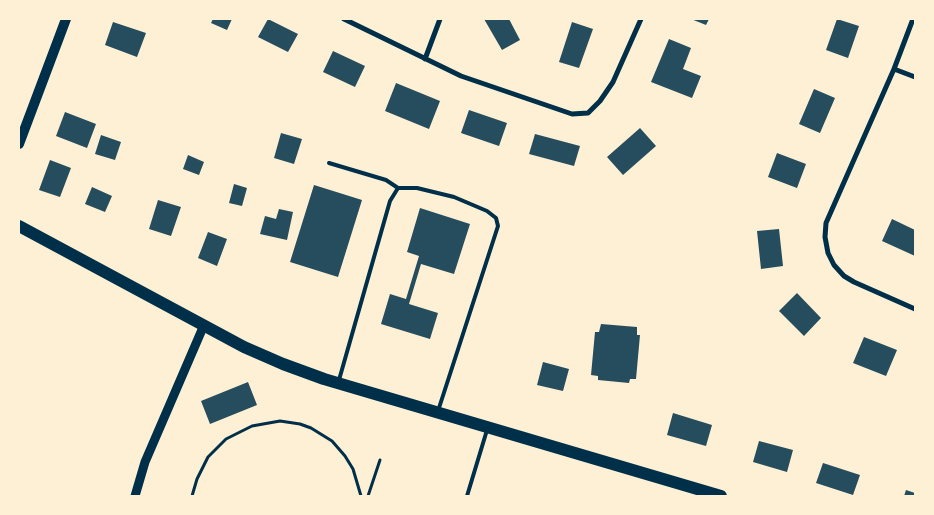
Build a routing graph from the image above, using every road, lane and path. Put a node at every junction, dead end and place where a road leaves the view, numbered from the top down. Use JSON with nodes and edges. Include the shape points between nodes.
{"nodes":[{"id":1,"x":66,"y":19,"type":"edge"},
{"id":2,"x":344,"y":19,"type":"edge"},
{"id":3,"x":440,"y":19,"type":"edge"},
{"id":4,"x":641,"y":19,"type":"edge"},
{"id":5,"x":913,"y":19,"type":"edge"},
{"id":6,"x":425,"y":59,"type":"junction"},
{"id":7,"x":894,"y":69,"type":"junction"},
{"id":8,"x":915,"y":77,"type":"edge"},
{"id":9,"x":19,"y":144,"type":"edge"},
{"id":10,"x":329,"y":163,"type":"dead end"},
{"id":11,"x":398,"y":188,"type":"junction"},
{"id":12,"x":19,"y":226,"type":"edge"},
{"id":13,"x":915,"y":309,"type":"edge"},
{"id":14,"x":204,"y":326,"type":"junction"},
{"id":15,"x":338,"y":384,"type":"junction"},
{"id":16,"x":437,"y":413,"type":"junction"},
{"id":17,"x":488,"y":428,"type":"junction"},
{"id":18,"x":380,"y":460,"type":"dead end"},
{"id":19,"x":135,"y":496,"type":"edge"},
{"id":20,"x":192,"y":496,"type":"edge"},
{"id":21,"x":361,"y":496,"type":"edge"},
{"id":22,"x":368,"y":496,"type":"edge"},
{"id":23,"x":468,"y":496,"type":"edge"},
{"id":24,"x":721,"y":496,"type":"edge"}],
"edges":[{"from":1,"to":9,"type":"main road"},
{"from":2,"to":6,"type":"street"},
{"from":3,"to":6,"type":"street"},
{"from":4,"to":6,"type":"street","via":[[613,82],[588,113],[572,114],[549,107],[461,76]]},
{"from":5,"to":7,"type":"street"},
{"from":7,"to":8,"type":"street"},
{"from":7,"to":13,"type":"street","via":[[826,223],[825,237],[828,253],[844,276]]},
{"from":10,"to":11,"type":"lane","via":[[386,180]]},
{"from":11,"to":15,"type":"lane","via":[[390,200]]},
{"from":11,"to":16,"type":"lane","via":[[417,188],[454,197],[486,211],[496,218],[498,226]]},
{"from":12,"to":14,"type":"main road"},
{"from":14,"to":15,"type":"main road","via":[[283,364]]},
{"from":14,"to":19,"type":"street","via":[[145,462]]},
{"from":15,"to":16,"type":"main road"},
{"from":16,"to":17,"type":"main road"},
{"from":17,"to":23,"type":"lane"},
{"from":17,"to":24,"type":"main road"},
{"from":18,"to":22,"type":"path"},
{"from":20,"to":21,"type":"path","via":[[208,458],[226,439],[252,426],[280,421],[311,428],[332,441],[353,469]]}]}
